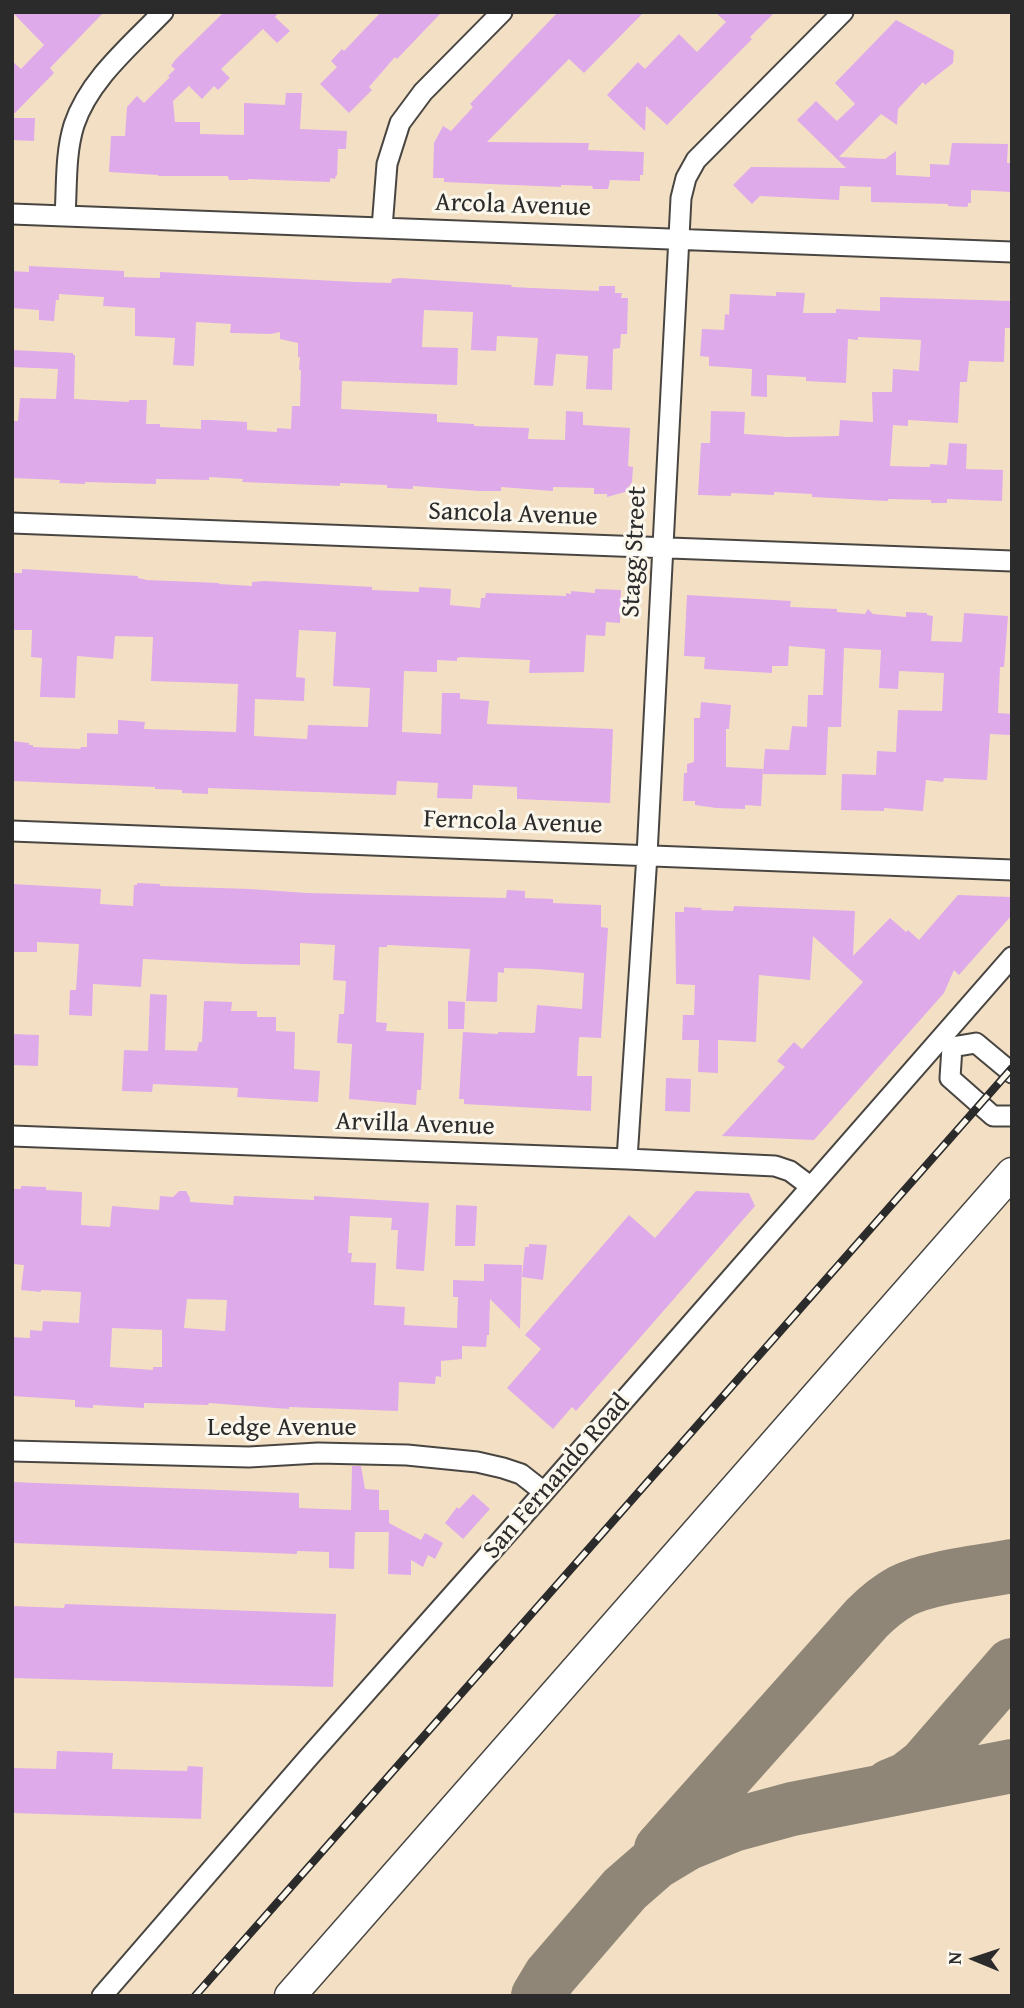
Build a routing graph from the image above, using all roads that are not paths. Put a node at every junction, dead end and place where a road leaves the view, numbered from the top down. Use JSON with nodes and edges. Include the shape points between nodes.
{"nodes":[{"id":1,"x":163,"y":12,"type":"edge"},
{"id":2,"x":502,"y":12,"type":"edge"},
{"id":3,"x":843,"y":12,"type":"edge"},
{"id":4,"x":12,"y":214,"type":"edge"},
{"id":5,"x":65,"y":216,"type":"junction"},
{"id":6,"x":382,"y":228,"type":"junction"},
{"id":7,"x":679,"y":238,"type":"junction"},
{"id":8,"x":1012,"y":252,"type":"edge"},
{"id":9,"x":12,"y":523,"type":"edge"},
{"id":10,"x":662,"y":547,"type":"junction"},
{"id":11,"x":1012,"y":561,"type":"edge"},
{"id":12,"x":12,"y":831,"type":"edge"},
{"id":13,"x":647,"y":855,"type":"junction"},
{"id":14,"x":1012,"y":870,"type":"edge"},
{"id":15,"x":1012,"y":957,"type":"edge"},
{"id":16,"x":947,"y":1042,"type":"junction"},
{"id":17,"x":1012,"y":1073,"type":"edge"},
{"id":18,"x":1012,"y":1116,"type":"edge"},
{"id":19,"x":12,"y":1136,"type":"edge"},
{"id":20,"x":627,"y":1158,"type":"junction"},
{"id":21,"x":1012,"y":1173,"type":"edge"},
{"id":22,"x":810,"y":1186,"type":"junction"},
{"id":23,"x":12,"y":1451,"type":"edge"},
{"id":24,"x":544,"y":1492,"type":"junction"},
{"id":25,"x":102,"y":1996,"type":"edge"},
{"id":26,"x":290,"y":1996,"type":"edge"}],
"edges":[{"from":1,"to":5,"type":"street","via":[[113,62],[83,103],[68,159]]},
{"from":2,"to":6,"type":"street","via":[[423,92],[400,123],[387,164]]},
{"from":3,"to":7,"type":"street","name":"Stagg Street","via":[[696,160],[681,198]]},
{"from":4,"to":5,"type":"street","name":"Arcola Avenue"},
{"from":5,"to":6,"type":"street","name":"Arcola Avenue"},
{"from":6,"to":7,"type":"street","name":"Arcola Avenue"},
{"from":7,"to":8,"type":"street","name":"Arcola Avenue"},
{"from":7,"to":10,"type":"street","name":"Stagg Street"},
{"from":9,"to":10,"type":"street","name":"Sancola Avenue"},
{"from":10,"to":11,"type":"street","name":"Sancola Avenue"},
{"from":10,"to":13,"type":"street","name":"Stagg Street"},
{"from":12,"to":13,"type":"street","name":"Ferncola Avenue"},
{"from":13,"to":14,"type":"street","name":"Ferncola Avenue"},
{"from":13,"to":20,"type":"street","name":"Stagg Street"},
{"from":15,"to":16,"type":"street","name":"San Fernando Road"},
{"from":16,"to":17,"type":"street","via":[[976,1043]]},
{"from":16,"to":18,"type":"street","via":[[950,1078],[993,1116]]},
{"from":16,"to":22,"type":"street","name":"San Fernando Road"},
{"from":19,"to":20,"type":"street","name":"Arvilla Avenue"},
{"from":20,"to":22,"type":"street","name":"Arvilla Avenue","via":[[775,1166]]},
{"from":21,"to":26,"type":"main road"},
{"from":22,"to":24,"type":"street","name":"San Fernando Road"},
{"from":23,"to":24,"type":"street","name":"Ledge Avenue","via":[[248,1457],[407,1455],[503,1468],[521,1474]]},
{"from":24,"to":25,"type":"street","name":"San Fernando Road"}]}
